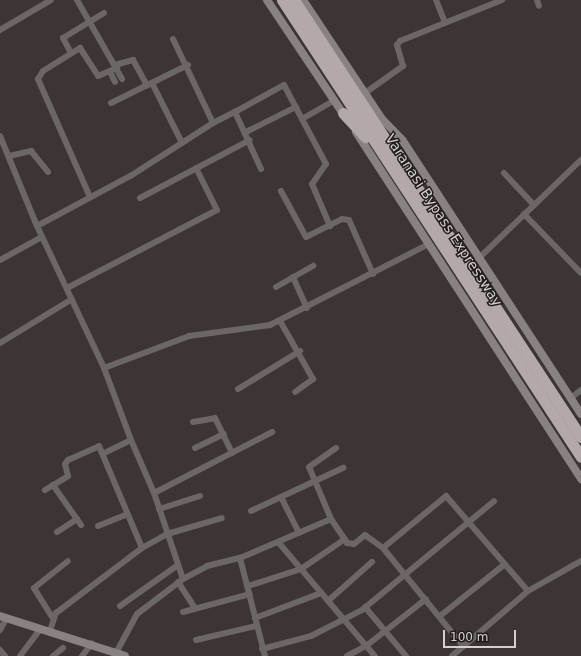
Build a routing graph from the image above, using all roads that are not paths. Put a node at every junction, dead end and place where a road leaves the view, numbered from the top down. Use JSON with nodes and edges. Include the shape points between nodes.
{"nodes":[{"id":1,"x":51,"y":0,"type":"edge"},
{"id":2,"x":77,"y":0,"type":"edge"},
{"id":3,"x":267,"y":0,"type":"edge"},
{"id":4,"x":303,"y":0,"type":"edge"},
{"id":5,"x":436,"y":0,"type":"edge"},
{"id":6,"x":502,"y":0,"type":"edge"},
{"id":7,"x":285,"y":1,"type":"edge"},
{"id":8,"x":104,"y":13,"type":"dead end"},
{"id":9,"x":89,"y":22,"type":"junction"},
{"id":10,"x":445,"y":22,"type":"junction"},
{"id":11,"x":0,"y":30,"type":"edge"},
{"id":12,"x":173,"y":40,"type":"dead end"},
{"id":13,"x":70,"y":53,"type":"junction"},
{"id":14,"x":188,"y":65,"type":"junction"},
{"id":15,"x":116,"y":67,"type":"junction"},
{"id":16,"x":110,"y":72,"type":"junction"},
{"id":17,"x":122,"y":79,"type":"dead end"},
{"id":18,"x":115,"y":82,"type":"dead end"},
{"id":19,"x":149,"y":84,"type":"junction"},
{"id":20,"x":358,"y":98,"type":"junction"},
{"id":21,"x":335,"y":100,"type":"junction"},
{"id":22,"x":111,"y":103,"type":"dead end"},
{"id":23,"x":296,"y":107,"type":"junction"},
{"id":24,"x":235,"y":112,"type":"junction"},
{"id":25,"x":343,"y":113,"type":"junction"},
{"id":26,"x":302,"y":119,"type":"junction"},
{"id":27,"x":382,"y":119,"type":"junction"},
{"id":28,"x":213,"y":123,"type":"junction"},
{"id":29,"x":246,"y":132,"type":"junction"},
{"id":30,"x":1,"y":140,"type":"edge"},
{"id":31,"x":250,"y":140,"type":"junction"},
{"id":32,"x":182,"y":143,"type":"junction"},
{"id":33,"x":9,"y":156,"type":"junction"},
{"id":34,"x":581,"y":160,"type":"edge"},
{"id":35,"x":401,"y":162,"type":"junction"},
{"id":36,"x":196,"y":168,"type":"junction"},
{"id":37,"x":260,"y":169,"type":"dead end"},
{"id":38,"x":48,"y":172,"type":"dead end"},
{"id":39,"x":395,"y":173,"type":"junction"},
{"id":40,"x":504,"y":173,"type":"dead end"},
{"id":41,"x":281,"y":191,"type":"dead end"},
{"id":42,"x":90,"y":197,"type":"junction"},
{"id":43,"x":140,"y":198,"type":"dead end"},
{"id":44,"x":534,"y":205,"type":"junction"},
{"id":45,"x":524,"y":214,"type":"junction"},
{"id":46,"x":37,"y":226,"type":"junction"},
{"id":47,"x":330,"y":226,"type":"junction"},
{"id":48,"x":42,"y":237,"type":"junction"},
{"id":49,"x":429,"y":244,"type":"junction"},
{"id":50,"x":478,"y":259,"type":"junction"},
{"id":51,"x":0,"y":260,"type":"edge"},
{"id":52,"x":581,"y":263,"type":"edge"},
{"id":53,"x":313,"y":266,"type":"dead end"},
{"id":54,"x":576,"y":268,"type":"junction"},
{"id":55,"x":373,"y":274,"type":"junction"},
{"id":56,"x":581,"y":274,"type":"edge"},
{"id":57,"x":293,"y":277,"type":"junction"},
{"id":58,"x":276,"y":287,"type":"dead end"},
{"id":59,"x":67,"y":288,"type":"junction"},
{"id":60,"x":72,"y":299,"type":"junction"},
{"id":61,"x":307,"y":308,"type":"junction"},
{"id":62,"x":280,"y":321,"type":"junction"},
{"id":63,"x":0,"y":343,"type":"edge"},
{"id":64,"x":300,"y":351,"type":"junction"},
{"id":65,"x":104,"y":368,"type":"junction"},
{"id":66,"x":238,"y":389,"type":"dead end"},
{"id":67,"x":581,"y":390,"type":"edge"},
{"id":68,"x":296,"y":392,"type":"dead end"},
{"id":69,"x":570,"y":398,"type":"junction"},
{"id":70,"x":581,"y":414,"type":"edge"},
{"id":71,"x":193,"y":422,"type":"dead end"},
{"id":72,"x":272,"y":432,"type":"dead end"},
{"id":73,"x":224,"y":434,"type":"junction"},
{"id":74,"x":581,"y":437,"type":"edge"},
{"id":75,"x":131,"y":440,"type":"junction"},
{"id":76,"x":195,"y":448,"type":"dead end"},
{"id":77,"x":336,"y":448,"type":"dead end"},
{"id":78,"x":104,"y":453,"type":"junction"},
{"id":79,"x":232,"y":453,"type":"junction"},
{"id":80,"x":581,"y":457,"type":"edge"},
{"id":81,"x":343,"y":468,"type":"dead end"},
{"id":82,"x":581,"y":479,"type":"edge"},
{"id":83,"x":316,"y":483,"type":"junction"},
{"id":84,"x":53,"y":486,"type":"junction"},
{"id":85,"x":45,"y":490,"type":"dead end"},
{"id":86,"x":154,"y":493,"type":"junction"},
{"id":87,"x":200,"y":496,"type":"dead end"},
{"id":88,"x":281,"y":497,"type":"junction"},
{"id":89,"x":494,"y":501,"type":"dead end"},
{"id":90,"x":159,"y":509,"type":"junction"},
{"id":91,"x":251,"y":511,"type":"dead end"},
{"id":92,"x":128,"y":514,"type":"junction"},
{"id":93,"x":222,"y":518,"type":"dead end"},
{"id":94,"x":77,"y":519,"type":"junction"},
{"id":95,"x":331,"y":519,"type":"junction"},
{"id":96,"x":468,"y":522,"type":"junction"},
{"id":97,"x":81,"y":525,"type":"dead end"},
{"id":98,"x":98,"y":526,"type":"dead end"},
{"id":99,"x":58,"y":532,"type":"dead end"},
{"id":100,"x":299,"y":533,"type":"junction"},
{"id":101,"x":167,"y":534,"type":"junction"},
{"id":102,"x":344,"y":539,"type":"junction"},
{"id":103,"x":279,"y":543,"type":"junction"},
{"id":104,"x":142,"y":548,"type":"junction"},
{"id":105,"x":383,"y":548,"type":"junction"},
{"id":106,"x":240,"y":558,"type":"junction"},
{"id":107,"x":581,"y":560,"type":"edge"},
{"id":108,"x":68,"y":561,"type":"dead end"},
{"id":109,"x":372,"y":562,"type":"dead end"},
{"id":110,"x":505,"y":564,"type":"junction"},
{"id":111,"x":178,"y":565,"type":"junction"},
{"id":112,"x":301,"y":569,"type":"junction"},
{"id":113,"x":405,"y":575,"type":"junction"},
{"id":114,"x":180,"y":581,"type":"junction"},
{"id":115,"x":248,"y":586,"type":"junction"},
{"id":116,"x":528,"y":591,"type":"junction"},
{"id":117,"x":321,"y":593,"type":"junction"},
{"id":118,"x":250,"y":594,"type":"junction"},
{"id":119,"x":426,"y":599,"type":"junction"},
{"id":120,"x":328,"y":600,"type":"junction"},
{"id":121,"x":120,"y":606,"type":"dead end"},
{"id":122,"x":365,"y":607,"type":"junction"},
{"id":123,"x":195,"y":608,"type":"junction"},
{"id":124,"x":183,"y":612,"type":"dead end"},
{"id":125,"x":440,"y":616,"type":"junction"},
{"id":126,"x":52,"y":617,"type":"junction"},
{"id":127,"x":3,"y":618,"type":"edge"},
{"id":128,"x":255,"y":618,"type":"junction"},
{"id":129,"x":345,"y":620,"type":"junction"},
{"id":130,"x":256,"y":626,"type":"junction"},
{"id":131,"x":40,"y":629,"type":"junction"},
{"id":132,"x":0,"y":630,"type":"edge"},
{"id":133,"x":50,"y":631,"type":"junction"},
{"id":134,"x":385,"y":631,"type":"junction"},
{"id":135,"x":196,"y":640,"type":"dead end"},
{"id":136,"x":92,"y":643,"type":"junction"},
{"id":137,"x":366,"y":646,"type":"junction"},
{"id":138,"x":463,"y":646,"type":"junction"},
{"id":139,"x":63,"y":648,"type":"dead end"},
{"id":140,"x":262,"y":649,"type":"junction"},
{"id":141,"x":0,"y":650,"type":"edge"},
{"id":142,"x":458,"y":651,"type":"junction"},
{"id":143,"x":116,"y":653,"type":"junction"},
{"id":144,"x":5,"y":656,"type":"edge"},
{"id":145,"x":20,"y":656,"type":"edge"},
{"id":146,"x":53,"y":656,"type":"edge"},
{"id":147,"x":82,"y":656,"type":"edge"},
{"id":148,"x":125,"y":656,"type":"edge"},
{"id":149,"x":265,"y":656,"type":"edge"},
{"id":150,"x":347,"y":656,"type":"edge"},
{"id":151,"x":375,"y":656,"type":"edge"},
{"id":152,"x":406,"y":656,"type":"edge"},
{"id":153,"x":452,"y":656,"type":"edge"},
{"id":154,"x":462,"y":656,"type":"edge"}],
"edges":[{"from":1,"to":11,"type":"street"},
{"from":2,"to":9,"type":"street"},
{"from":3,"to":21,"type":"street"},
{"from":4,"to":20,"type":"street"},
{"from":5,"to":10,"type":"street"},
{"from":6,"to":10,"type":"street"},
{"from":7,"to":20,"type":"highway","name":"Varanasi Bypass Expressway"},
{"from":8,"to":9,"type":"street"},
{"from":9,"to":13,"type":"street","via":[[62,38]]},
{"from":9,"to":15,"type":"street"},
{"from":10,"to":20,"type":"street","via":[[400,41],[397,45],[403,66]]},
{"from":12,"to":14,"type":"street"},
{"from":13,"to":16,"type":"street","via":[[82,49],[98,76]]},
{"from":13,"to":42,"type":"street","via":[[43,71],[38,79]]},
{"from":14,"to":19,"type":"street"},
{"from":14,"to":28,"type":"street"},
{"from":15,"to":16,"type":"street"},
{"from":15,"to":17,"type":"street"},
{"from":15,"to":19,"type":"street","via":[[133,60]]},
{"from":16,"to":18,"type":"street"},
{"from":19,"to":22,"type":"street"},
{"from":19,"to":32,"type":"street"},
{"from":20,"to":27,"type":"street"},
{"from":20,"to":35,"type":"highway","name":"Varanasi Bypass Expressway"},
{"from":20,"to":39,"type":"highway","name":"Varanasi Bypass Expressway"},
{"from":21,"to":25,"type":"street"},
{"from":21,"to":26,"type":"street"},
{"from":23,"to":24,"type":"street","via":[[284,85]]},
{"from":23,"to":26,"type":"street"},
{"from":23,"to":29,"type":"street"},
{"from":24,"to":28,"type":"street"},
{"from":24,"to":29,"type":"street"},
{"from":25,"to":39,"type":"highway"},
{"from":25,"to":49,"type":"street"},
{"from":26,"to":47,"type":"street","via":[[326,164],[312,184]]},
{"from":27,"to":35,"type":"highway"},
{"from":27,"to":50,"type":"street","via":[[403,141]]},
{"from":28,"to":32,"type":"street"},
{"from":29,"to":31,"type":"street"},
{"from":30,"to":33,"type":"street"},
{"from":31,"to":36,"type":"street"},
{"from":31,"to":37,"type":"street"},
{"from":32,"to":42,"type":"street"},
{"from":33,"to":38,"type":"street","via":[[31,151]]},
{"from":33,"to":46,"type":"street"},
{"from":34,"to":44,"type":"street"},
{"from":35,"to":74,"type":"highway","name":"Varanasi Bypass Expressway"},
{"from":36,"to":43,"type":"street"},
{"from":36,"to":59,"type":"street","via":[[217,210]]},
{"from":39,"to":80,"type":"highway","name":"Varanasi Bypass Expressway"},
{"from":40,"to":44,"type":"street"},
{"from":41,"to":47,"type":"street","via":[[306,237]]},
{"from":42,"to":46,"type":"street"},
{"from":44,"to":45,"type":"street"},
{"from":45,"to":50,"type":"street"},
{"from":45,"to":54,"type":"street"},
{"from":46,"to":48,"type":"street"},
{"from":47,"to":55,"type":"street","via":[[349,220]]},
{"from":48,"to":51,"type":"street"},
{"from":48,"to":59,"type":"street"},
{"from":49,"to":55,"type":"street"},
{"from":49,"to":82,"type":"street"},
{"from":50,"to":69,"type":"street"},
{"from":52,"to":54,"type":"street"},
{"from":53,"to":57,"type":"street"},
{"from":54,"to":56,"type":"street"},
{"from":55,"to":61,"type":"street"},
{"from":57,"to":58,"type":"street"},
{"from":57,"to":61,"type":"street"},
{"from":59,"to":60,"type":"street"},
{"from":60,"to":63,"type":"street"},
{"from":60,"to":65,"type":"street"},
{"from":61,"to":62,"type":"street"},
{"from":62,"to":64,"type":"street"},
{"from":62,"to":65,"type":"street","via":[[252,330],[190,336]]},
{"from":64,"to":66,"type":"street"},
{"from":64,"to":68,"type":"street","via":[[313,379]]},
{"from":65,"to":75,"type":"street"},
{"from":67,"to":69,"type":"street"},
{"from":69,"to":70,"type":"street"},
{"from":71,"to":73,"type":"street","via":[[212,416]]},
{"from":72,"to":79,"type":"street"},
{"from":73,"to":76,"type":"street"},
{"from":73,"to":79,"type":"street"},
{"from":75,"to":78,"type":"street"},
{"from":75,"to":86,"type":"street"},
{"from":77,"to":83,"type":"street","via":[[310,465]]},
{"from":78,"to":84,"type":"street","via":[[96,445],[68,460],[65,464],[68,476]]},
{"from":78,"to":92,"type":"street"},
{"from":79,"to":86,"type":"street"},
{"from":81,"to":83,"type":"street"},
{"from":83,"to":88,"type":"street"},
{"from":83,"to":95,"type":"street"},
{"from":84,"to":85,"type":"street"},
{"from":84,"to":94,"type":"street"},
{"from":86,"to":90,"type":"street"},
{"from":87,"to":90,"type":"street"},
{"from":88,"to":91,"type":"street"},
{"from":88,"to":100,"type":"street"},
{"from":89,"to":96,"type":"street"},
{"from":90,"to":101,"type":"street"},
{"from":92,"to":98,"type":"street"},
{"from":92,"to":104,"type":"street"},
{"from":93,"to":101,"type":"street"},
{"from":94,"to":97,"type":"street"},
{"from":94,"to":99,"type":"street"},
{"from":95,"to":100,"type":"street"},
{"from":95,"to":102,"type":"street"},
{"from":96,"to":105,"type":"street","via":[[446,496]]},
{"from":96,"to":110,"type":"street"},
{"from":96,"to":113,"type":"street"},
{"from":100,"to":103,"type":"street"},
{"from":101,"to":104,"type":"street"},
{"from":101,"to":111,"type":"street"},
{"from":102,"to":105,"type":"street","via":[[351,544],[365,535]]},
{"from":102,"to":112,"type":"street"},
{"from":103,"to":106,"type":"street"},
{"from":103,"to":112,"type":"street"},
{"from":104,"to":126,"type":"street"},
{"from":105,"to":113,"type":"street"},
{"from":106,"to":114,"type":"street","via":[[208,566]]},
{"from":106,"to":115,"type":"street"},
{"from":107,"to":116,"type":"street"},
{"from":108,"to":126,"type":"street","via":[[34,588]]},
{"from":109,"to":120,"type":"street"},
{"from":110,"to":116,"type":"street"},
{"from":110,"to":125,"type":"street"},
{"from":111,"to":114,"type":"street"},
{"from":111,"to":121,"type":"street"},
{"from":112,"to":115,"type":"street"},
{"from":112,"to":117,"type":"street"},
{"from":113,"to":119,"type":"street"},
{"from":113,"to":122,"type":"street"},
{"from":114,"to":123,"type":"street"},
{"from":114,"to":143,"type":"street","via":[[137,614]]},
{"from":115,"to":118,"type":"street"},
{"from":116,"to":138,"type":"street"},
{"from":117,"to":120,"type":"street"},
{"from":117,"to":128,"type":"street"},
{"from":118,"to":123,"type":"street"},
{"from":118,"to":128,"type":"street"},
{"from":119,"to":125,"type":"street"},
{"from":119,"to":134,"type":"street"},
{"from":120,"to":129,"type":"street"},
{"from":122,"to":129,"type":"street"},
{"from":122,"to":134,"type":"street"},
{"from":123,"to":124,"type":"street"},
{"from":125,"to":138,"type":"street"},
{"from":126,"to":133,"type":"street"},
{"from":127,"to":131,"type":"street"},
{"from":127,"to":132,"type":"street"},
{"from":128,"to":130,"type":"street"},
{"from":129,"to":137,"type":"street"},
{"from":129,"to":140,"type":"street","via":[[311,636]]},
{"from":130,"to":135,"type":"street"},
{"from":130,"to":140,"type":"street"},
{"from":131,"to":133,"type":"street"},
{"from":131,"to":145,"type":"street"},
{"from":133,"to":136,"type":"street"},
{"from":134,"to":137,"type":"street"},
{"from":134,"to":152,"type":"street"},
{"from":136,"to":143,"type":"street"},
{"from":136,"to":147,"type":"street"},
{"from":137,"to":150,"type":"street"},
{"from":137,"to":151,"type":"street"},
{"from":138,"to":142,"type":"street"},
{"from":139,"to":146,"type":"street"},
{"from":140,"to":149,"type":"street"},
{"from":141,"to":144,"type":"street"},
{"from":142,"to":153,"type":"street"},
{"from":142,"to":154,"type":"street"},
{"from":143,"to":148,"type":"street"}]}
